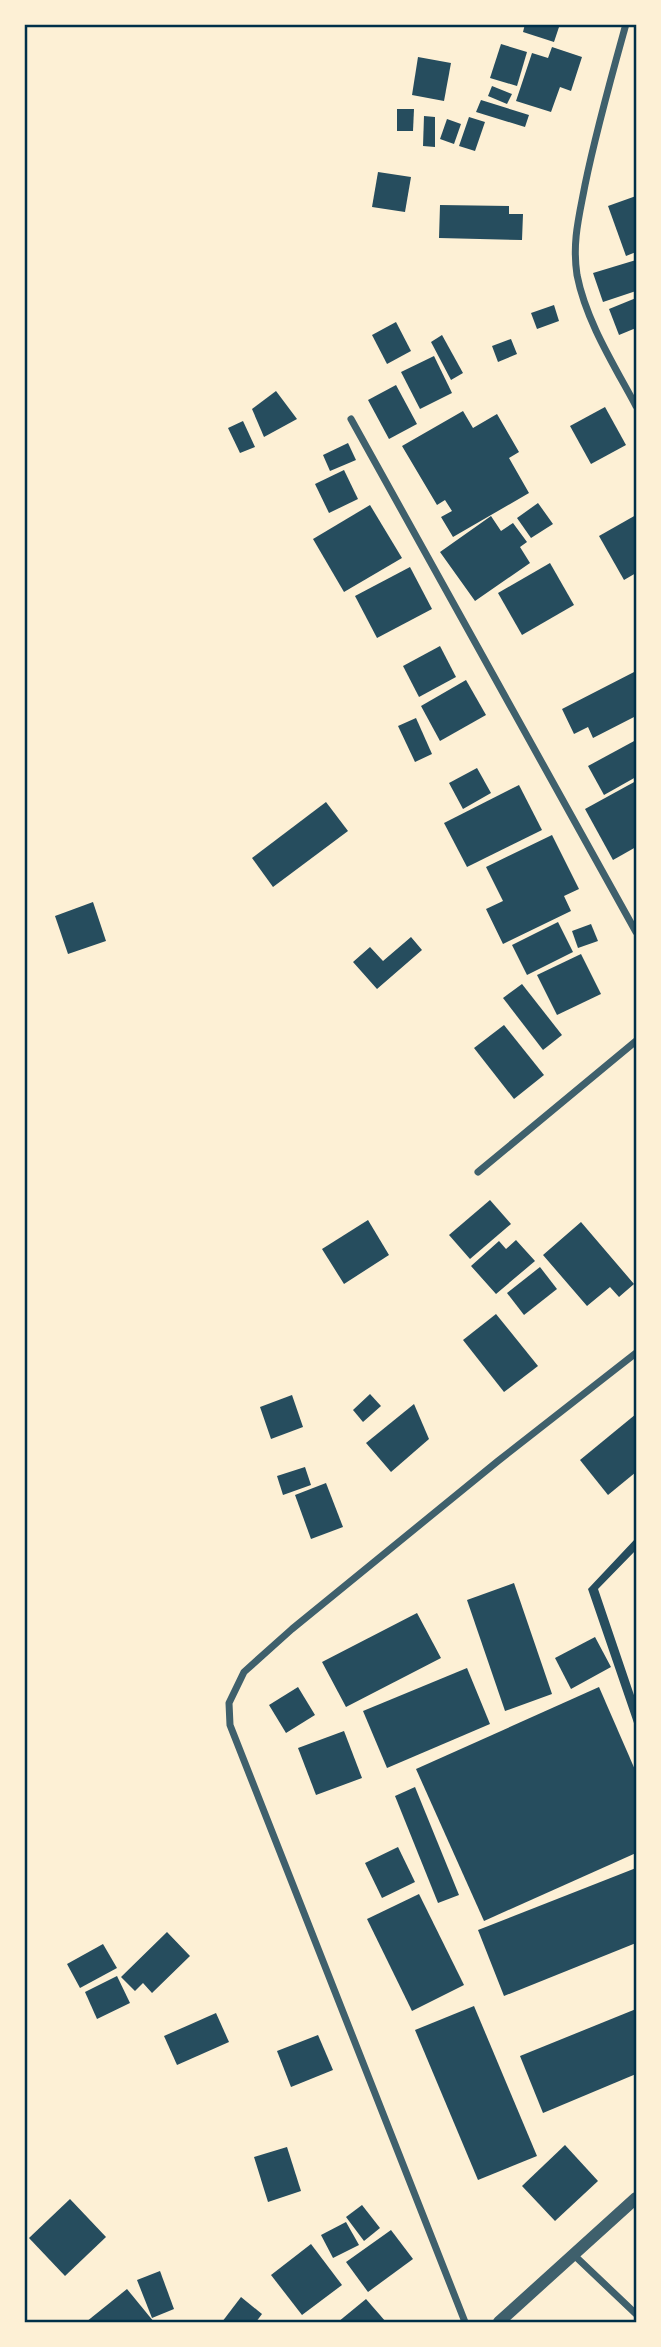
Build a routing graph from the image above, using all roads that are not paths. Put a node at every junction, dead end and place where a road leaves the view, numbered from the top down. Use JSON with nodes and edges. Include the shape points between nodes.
{"nodes":[{"id":1,"x":626,"y":24,"type":"edge"},
{"id":2,"x":636,"y":406,"type":"edge"},
{"id":3,"x":351,"y":419,"type":"dead end"},
{"id":4,"x":636,"y":932,"type":"edge"},
{"id":5,"x":636,"y":1041,"type":"edge"},
{"id":6,"x":478,"y":1172,"type":"dead end"},
{"id":7,"x":636,"y":1353,"type":"edge"},
{"id":8,"x":636,"y":2198,"type":"edge"},
{"id":9,"x":575,"y":2256,"type":"junction"},
{"id":10,"x":636,"y":2314,"type":"edge"},
{"id":11,"x":465,"y":2322,"type":"edge"},
{"id":12,"x":499,"y":2322,"type":"edge"}],
"edges":[{"from":1,"to":2,"type":"street","via":[[593,143],[574,242],[586,307]]},
{"from":3,"to":4,"type":"street"},
{"from":5,"to":6,"type":"street"},
{"from":7,"to":11,"type":"street","via":[[292,1629],[244,1672],[229,1703],[230,1726]]},
{"from":8,"to":9,"type":"street"},
{"from":9,"to":10,"type":"street"},
{"from":9,"to":12,"type":"street"}]}
